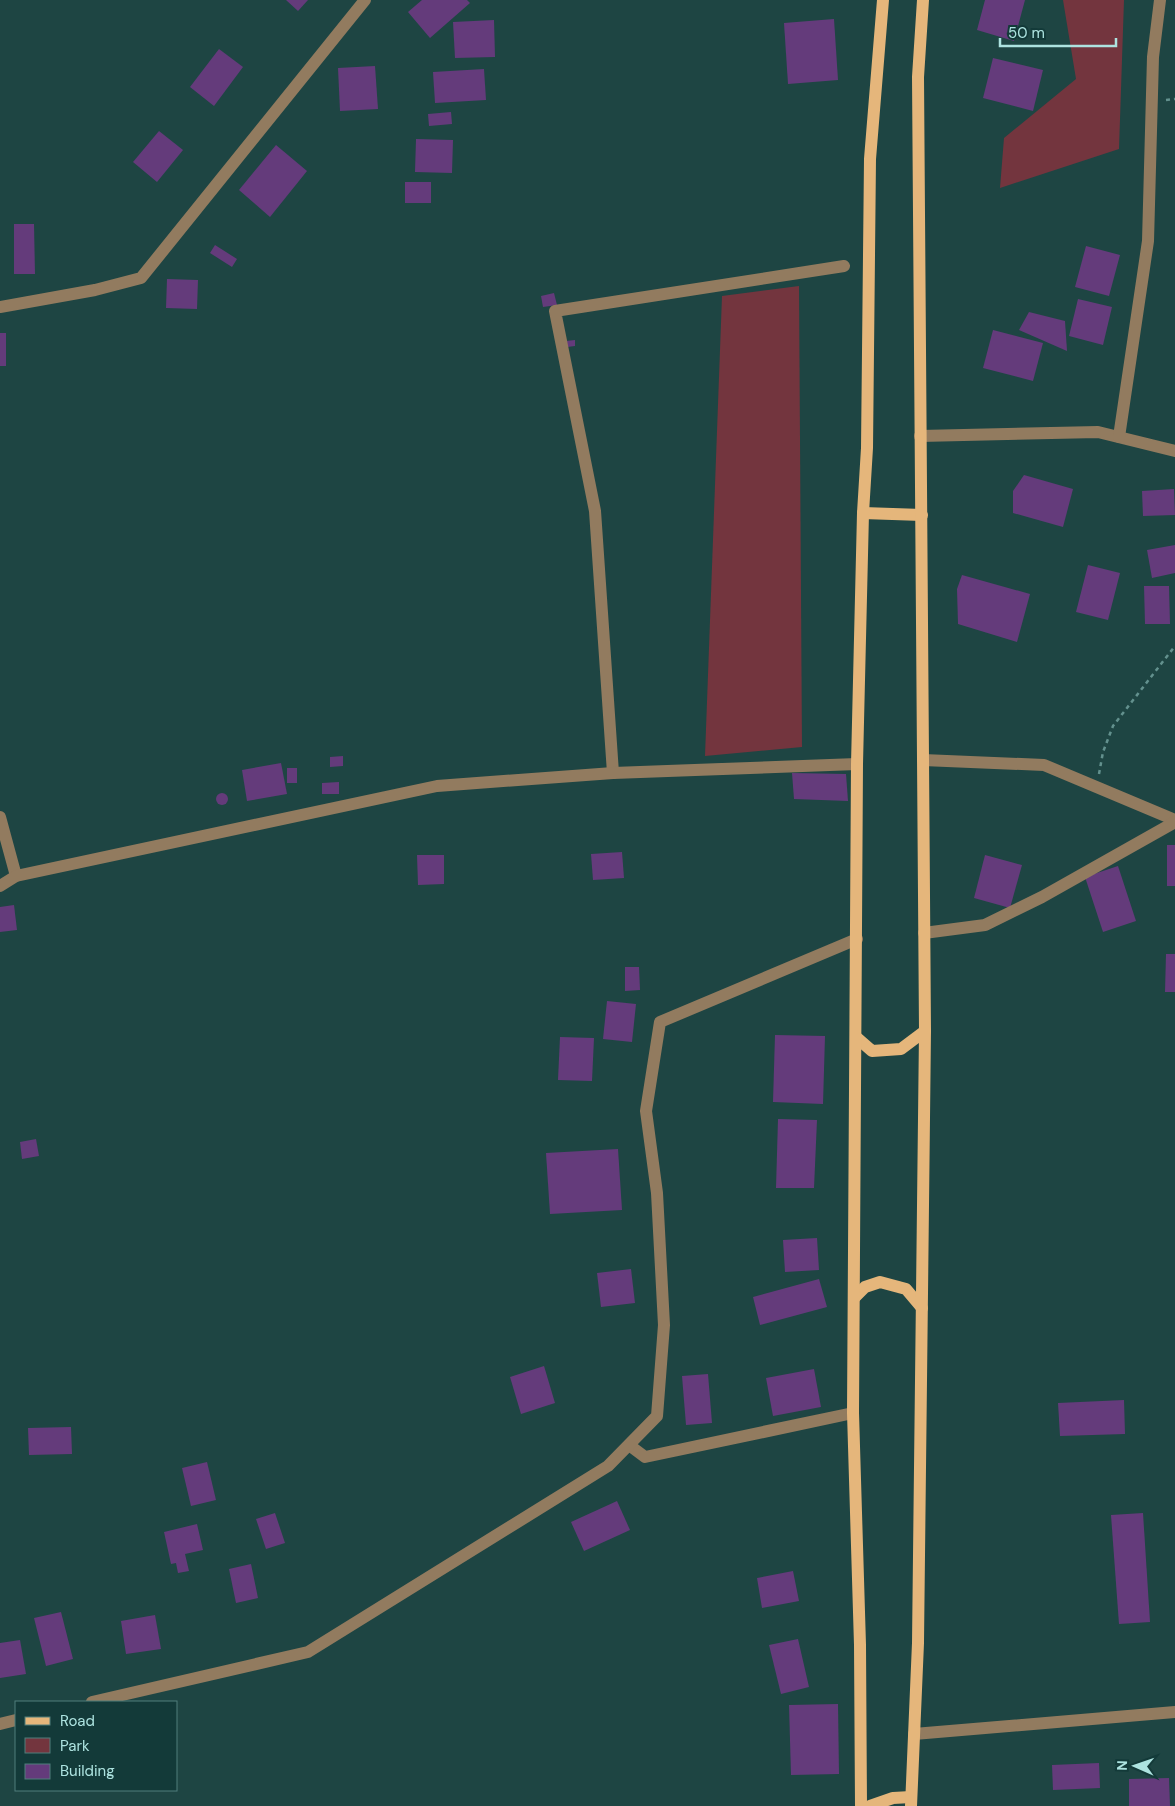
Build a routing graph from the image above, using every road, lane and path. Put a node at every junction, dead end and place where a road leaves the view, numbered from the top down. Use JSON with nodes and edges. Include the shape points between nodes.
{"nodes":[{"id":1,"x":365,"y":0,"type":"edge"},
{"id":2,"x":883,"y":0,"type":"edge"},
{"id":3,"x":924,"y":0,"type":"edge"},
{"id":4,"x":1160,"y":0,"type":"edge"},
{"id":5,"x":844,"y":266,"type":"dead end"},
{"id":6,"x":0,"y":307,"type":"edge"},
{"id":7,"x":920,"y":436,"type":"junction"},
{"id":8,"x":1119,"y":437,"type":"junction"},
{"id":9,"x":1175,"y":451,"type":"edge"},
{"id":10,"x":863,"y":513,"type":"junction"},
{"id":11,"x":922,"y":515,"type":"junction"},
{"id":12,"x":1175,"y":646,"type":"edge"},
{"id":13,"x":923,"y":760,"type":"junction"},
{"id":14,"x":857,"y":764,"type":"junction"},
{"id":15,"x":613,"y":773,"type":"junction"},
{"id":16,"x":1096,"y":788,"type":"junction"},
{"id":17,"x":0,"y":817,"type":"edge"},
{"id":18,"x":1175,"y":821,"type":"edge"},
{"id":19,"x":16,"y":876,"type":"junction"},
{"id":20,"x":0,"y":886,"type":"edge"},
{"id":21,"x":924,"y":934,"type":"junction"},
{"id":22,"x":857,"y":939,"type":"junction"},
{"id":23,"x":925,"y":1031,"type":"junction"},
{"id":24,"x":856,"y":1037,"type":"junction"},
{"id":25,"x":854,"y":1298,"type":"junction"},
{"id":26,"x":922,"y":1308,"type":"junction"},
{"id":27,"x":853,"y":1414,"type":"junction"},
{"id":28,"x":629,"y":1445,"type":"junction"},
{"id":29,"x":96,"y":1701,"type":"edge"},
{"id":30,"x":1175,"y":1712,"type":"edge"},
{"id":31,"x":15,"y":1720,"type":"edge"},
{"id":32,"x":0,"y":1724,"type":"edge"},
{"id":33,"x":914,"y":1734,"type":"junction"},
{"id":34,"x":911,"y":1801,"type":"edge"},
{"id":35,"x":861,"y":1806,"type":"edge"},
{"id":36,"x":870,"y":1806,"type":"edge"}],
"edges":[{"from":1,"to":6,"type":"street","via":[[141,278]]},
{"from":2,"to":10,"type":"main road","via":[[870,159],[867,448]]},
{"from":3,"to":7,"type":"main road","via":[[918,77]]},
{"from":4,"to":8,"type":"street","via":[[1153,57],[1148,241]]},
{"from":5,"to":15,"type":"street","via":[[555,312],[596,511]]},
{"from":7,"to":8,"type":"street","via":[[1098,432]]},
{"from":7,"to":11,"type":"main road"},
{"from":8,"to":9,"type":"street"},
{"from":10,"to":11,"type":"main road"},
{"from":10,"to":14,"type":"main road"},
{"from":11,"to":13,"type":"main road"},
{"from":12,"to":16,"type":"path","via":[[1113,726],[1103,752]]},
{"from":13,"to":16,"type":"street","via":[[1044,766]]},
{"from":13,"to":21,"type":"main road"},
{"from":14,"to":15,"type":"street"},
{"from":14,"to":22,"type":"main road"},
{"from":15,"to":19,"type":"street","via":[[437,786]]},
{"from":16,"to":18,"type":"street"},
{"from":17,"to":19,"type":"street"},
{"from":18,"to":21,"type":"street","via":[[1042,897],[985,925]]},
{"from":19,"to":20,"type":"street"},
{"from":21,"to":23,"type":"main road"},
{"from":22,"to":24,"type":"main road"},
{"from":22,"to":28,"type":"street","via":[[660,1022],[646,1111],[657,1193],[664,1325],[657,1416]]},
{"from":23,"to":24,"type":"main road","via":[[901,1049],[872,1051]]},
{"from":23,"to":26,"type":"main road"},
{"from":24,"to":25,"type":"main road"},
{"from":25,"to":26,"type":"main road","via":[[865,1288],[880,1282],[906,1289]]},
{"from":25,"to":27,"type":"main road"},
{"from":26,"to":33,"type":"main road"},
{"from":27,"to":28,"type":"street","via":[[645,1457]]},
{"from":27,"to":35,"type":"main road"},
{"from":28,"to":29,"type":"street","via":[[608,1466],[308,1652]]},
{"from":30,"to":33,"type":"street"},
{"from":31,"to":32,"type":"street"},
{"from":33,"to":34,"type":"main road"},
{"from":34,"to":36,"type":"main road","via":[[893,1798]]}]}
